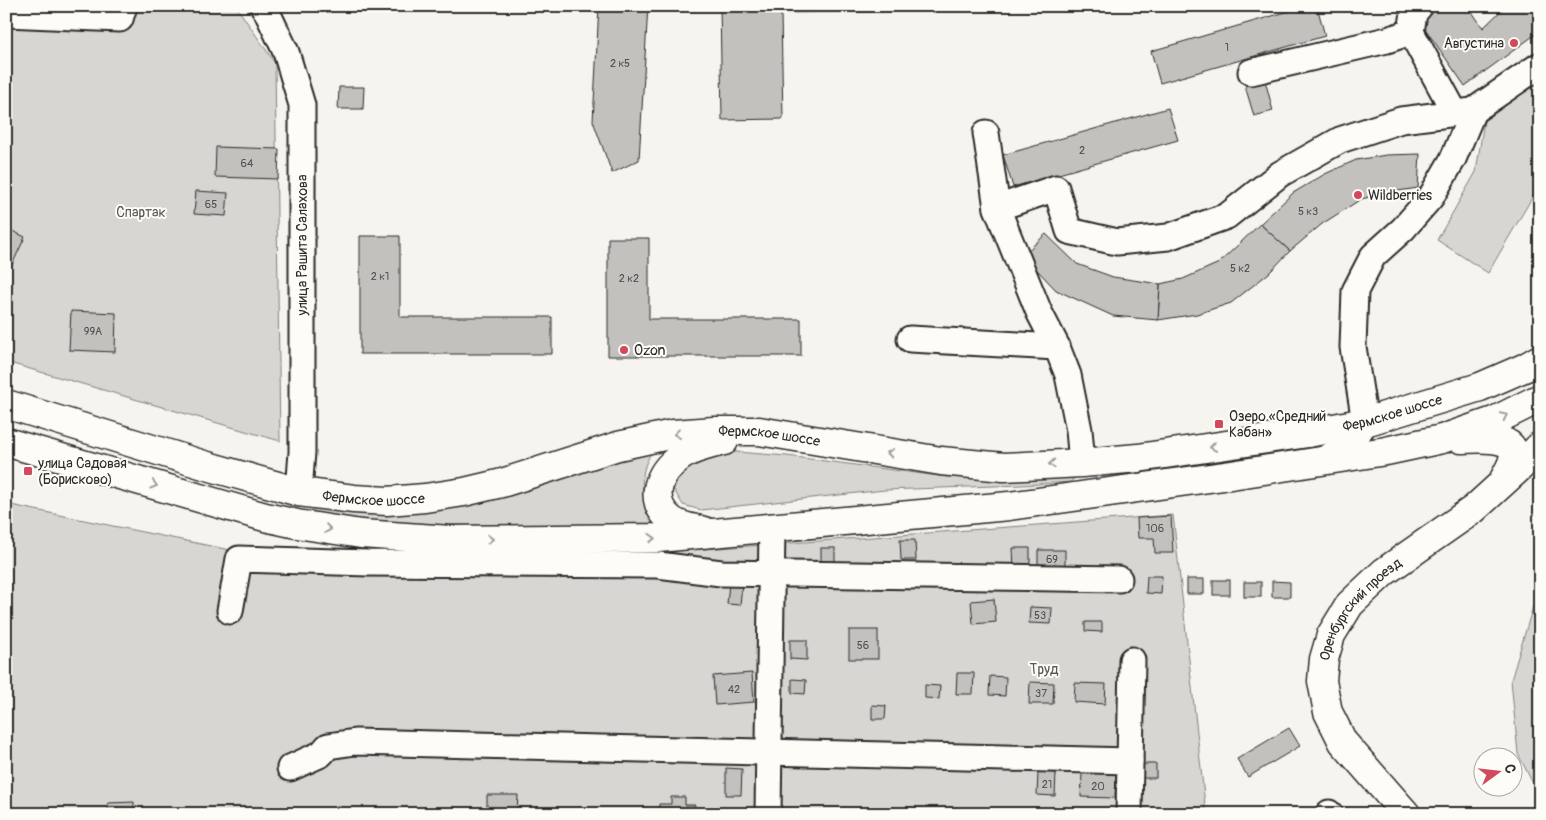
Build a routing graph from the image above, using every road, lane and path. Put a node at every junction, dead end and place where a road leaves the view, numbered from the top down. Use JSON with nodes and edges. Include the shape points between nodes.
{"nodes":[{"id":1,"x":124,"y":6,"type":"edge"},
{"id":2,"x":1420,"y":6,"type":"edge"},
{"id":3,"x":265,"y":8,"type":"edge"},
{"id":4,"x":6,"y":14,"type":"edge"},
{"id":5,"x":1411,"y":32,"type":"junction"},
{"id":6,"x":1540,"y":64,"type":"edge"},
{"id":7,"x":1251,"y":72,"type":"dead end"},
{"id":8,"x":1464,"y":112,"type":"junction"},
{"id":9,"x":986,"y":133,"type":"dead end"},
{"id":10,"x":997,"y":208,"type":"junction"},
{"id":11,"x":910,"y":339,"type":"dead end"},
{"id":12,"x":1056,"y":347,"type":"junction"},
{"id":13,"x":1540,"y":359,"type":"edge"},
{"id":14,"x":1540,"y":398,"type":"edge"},
{"id":15,"x":6,"y":404,"type":"edge"},
{"id":16,"x":1365,"y":422,"type":"junction"},
{"id":17,"x":759,"y":431,"type":"junction"},
{"id":18,"x":1442,"y":439,"type":"junction"},
{"id":19,"x":6,"y":442,"type":"edge"},
{"id":20,"x":1540,"y":446,"type":"edge"},
{"id":21,"x":1319,"y":461,"type":"junction"},
{"id":22,"x":1082,"y":463,"type":"junction"},
{"id":23,"x":1502,"y":482,"type":"junction"},
{"id":24,"x":299,"y":492,"type":"junction"},
{"id":25,"x":297,"y":524,"type":"junction"},
{"id":26,"x":772,"y":527,"type":"junction"},
{"id":27,"x":714,"y":533,"type":"junction"},
{"id":28,"x":772,"y":573,"type":"junction"},
{"id":29,"x":1119,"y":579,"type":"dead end"},
{"id":30,"x":230,"y":611,"type":"dead end"},
{"id":31,"x":1132,"y":660,"type":"dead end"},
{"id":32,"x":769,"y":753,"type":"junction"},
{"id":33,"x":1130,"y":761,"type":"junction"},
{"id":34,"x":290,"y":768,"type":"dead end"},
{"id":35,"x":768,"y":814,"type":"edge"},
{"id":36,"x":1129,"y":814,"type":"edge"},
{"id":37,"x":1406,"y":814,"type":"edge"}],
"edges":[{"from":1,"to":4,"type":"street","via":[[120,19]]},
{"from":2,"to":5,"type":"street","via":[[1414,13]]},
{"from":3,"to":24,"type":"street","name":"улица Рашита Салахова","via":[[286,52],[302,105],[302,452]]},
{"from":5,"to":7,"type":"street"},
{"from":5,"to":8,"type":"street"},
{"from":6,"to":8,"type":"street"},
{"from":8,"to":10,"type":"street","via":[[1401,120],[1340,140],[1280,174],[1227,216],[1168,237],[1117,242],[1069,231],[1056,188]]},
{"from":8,"to":16,"type":"street","via":[[1453,159],[1430,198],[1373,256],[1355,291],[1354,347]]},
{"from":9,"to":10,"type":"street"},
{"from":10,"to":12,"type":"street"},
{"from":11,"to":12,"type":"street"},
{"from":12,"to":22,"type":"street","via":[[1068,375]]},
{"from":13,"to":16,"type":"main road","name":"Фермское шоссе","via":[[1480,387]]},
{"from":18,"to":14,"type":"main road","one_way":true,"via":[[1494,421]]},
{"from":15,"to":24,"type":"main road","name":"Фермское шоссе"},
{"from":16,"to":21,"type":"street","via":[[1346,447]]},
{"from":16,"to":22,"type":"main road","name":"Фермское шоссе","one_way":true,"via":[[1138,458]]},
{"from":22,"to":17,"type":"main road","name":"Фермское шоссе","one_way":true,"via":[[1004,467],[950,462]]},
{"from":17,"to":24,"type":"main road","name":"Фермское шоссе","one_way":true,"via":[[673,434],[618,446],[502,483],[425,498],[354,499]]},
{"from":17,"to":27,"type":"main road","via":[[680,456],[658,482],[662,509],[671,520]]},
{"from":18,"to":21,"type":"main road"},
{"from":18,"to":23,"type":"main road","via":[[1506,442],[1514,454]]},
{"from":19,"to":25,"type":"main road","one_way":true},
{"from":20,"to":23,"type":"main road","name":"Оренбургский проезд"},
{"from":21,"to":26,"type":"main road","via":[[1009,506]]},
{"from":23,"to":37,"type":"main road","name":"Оренбургский проезд","via":[[1474,509],[1384,572],[1350,604],[1331,635],[1324,659],[1322,681],[1328,712],[1343,742]]},
{"from":24,"to":25,"type":"main road"},
{"from":25,"to":27,"type":"main road","one_way":true,"via":[[361,534],[451,540],[658,538]]},
{"from":26,"to":27,"type":"main road"},
{"from":26,"to":28,"type":"street"},
{"from":28,"to":29,"type":"street"},
{"from":28,"to":30,"type":"street","via":[[721,573],[658,565],[239,559]]},
{"from":28,"to":32,"type":"street"},
{"from":31,"to":33,"type":"street"},
{"from":32,"to":33,"type":"street"},
{"from":32,"to":34,"type":"street","via":[[355,742],[328,746],[321,754]]},
{"from":32,"to":35,"type":"street"},
{"from":33,"to":36,"type":"street"}]}
